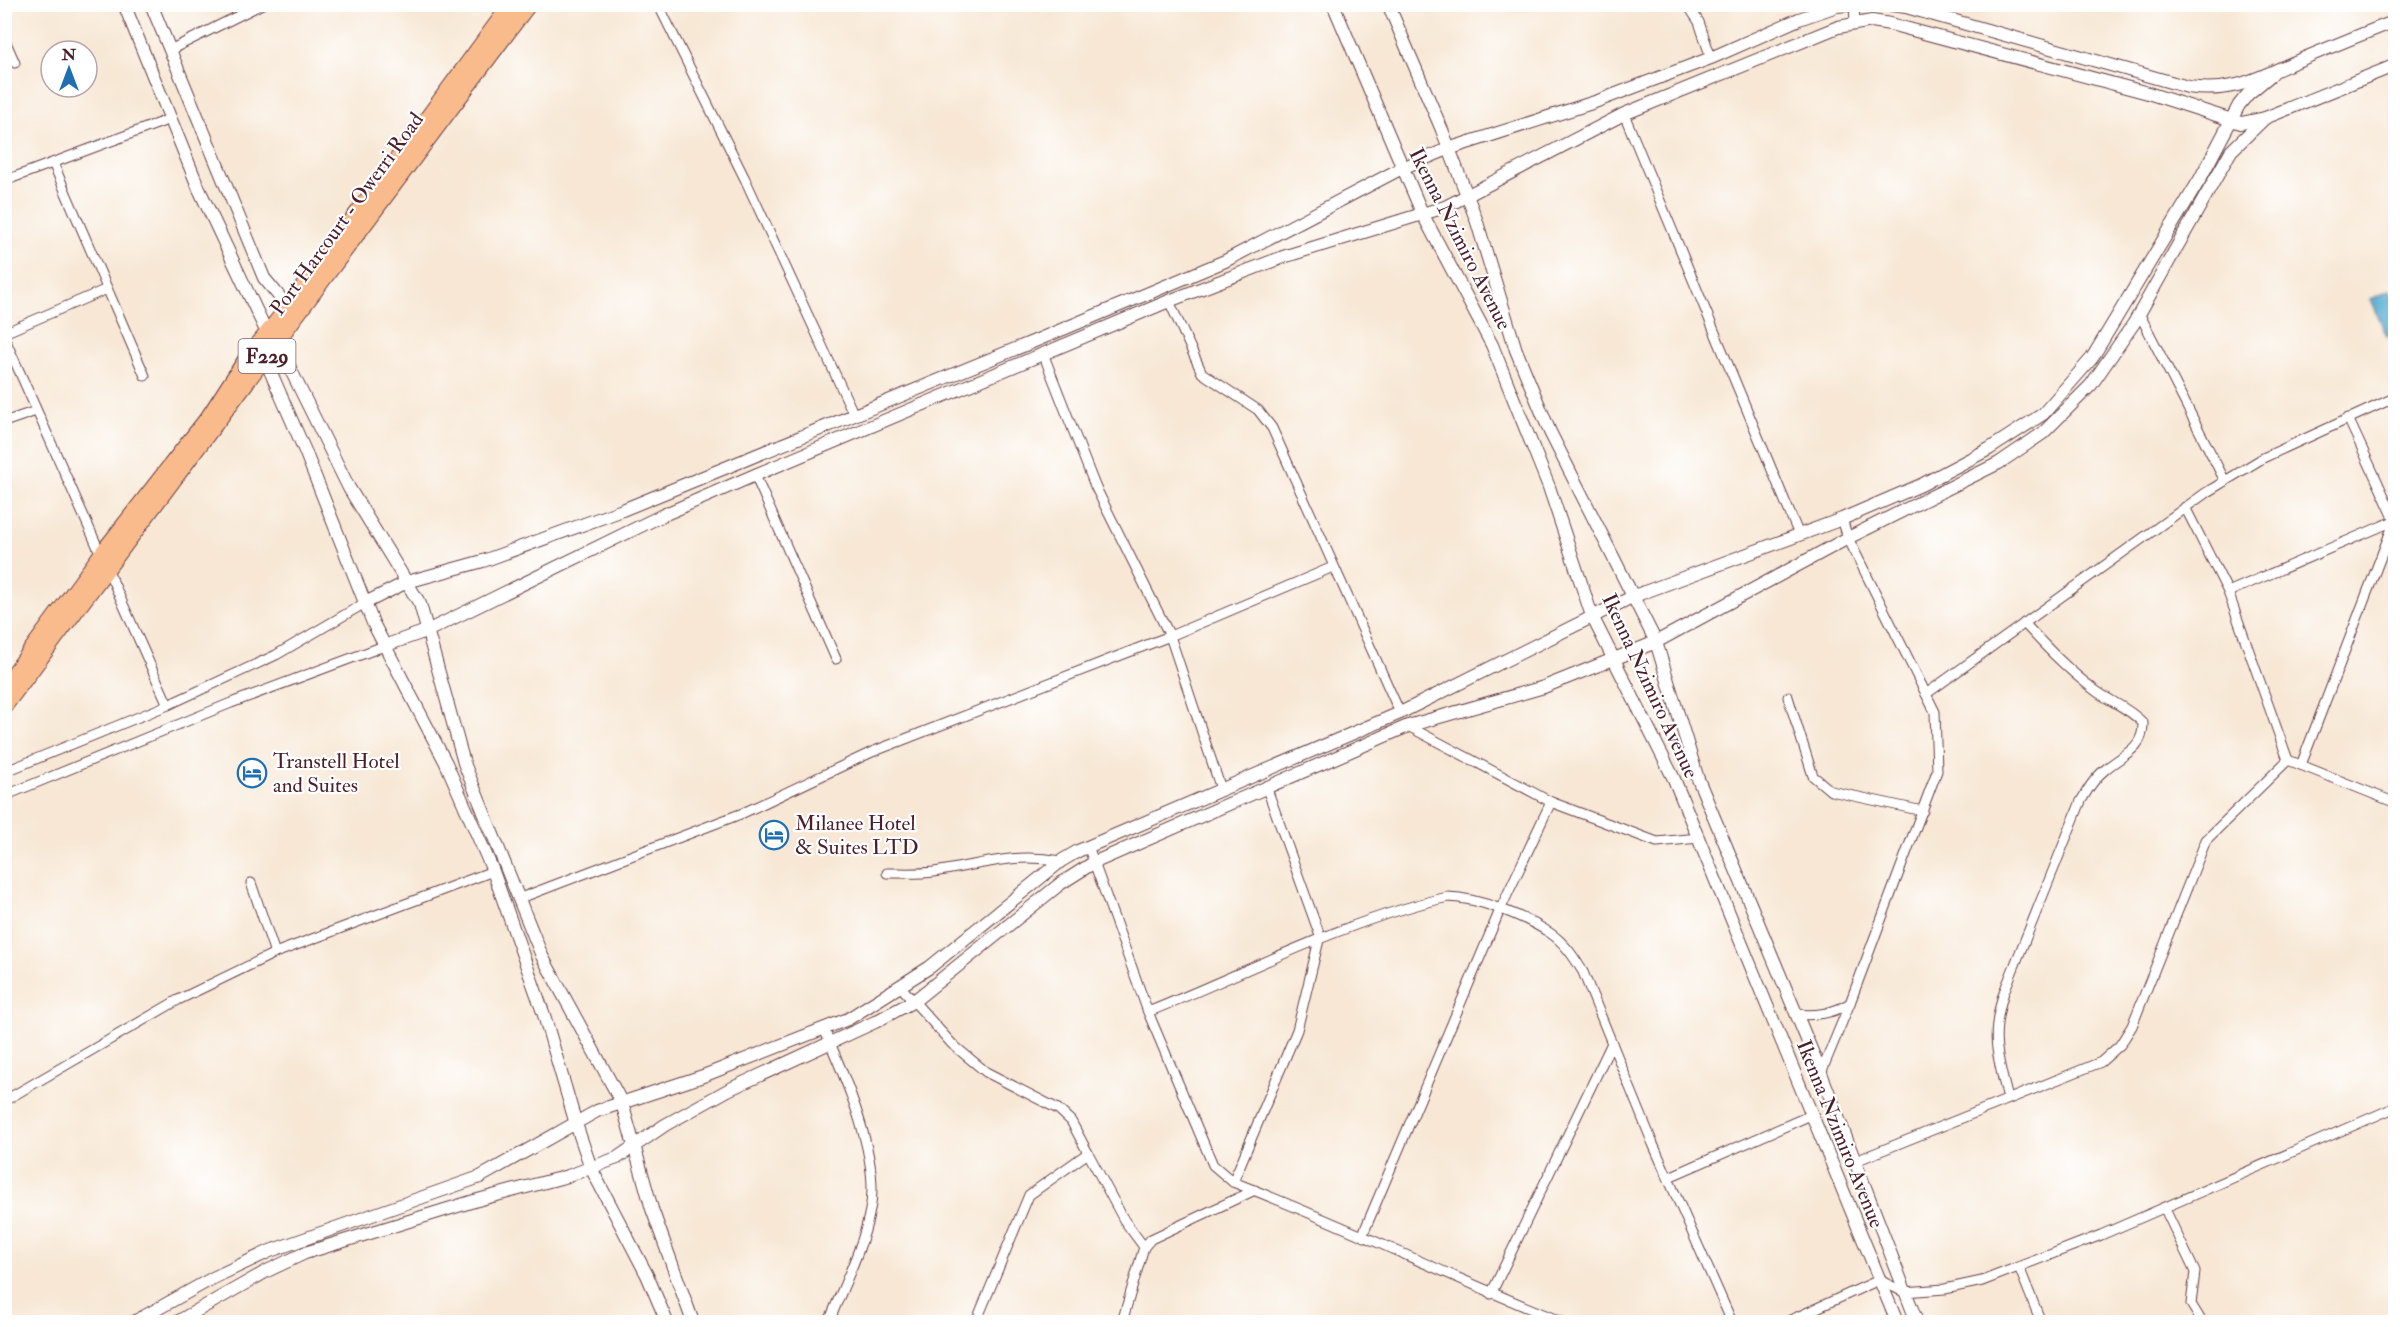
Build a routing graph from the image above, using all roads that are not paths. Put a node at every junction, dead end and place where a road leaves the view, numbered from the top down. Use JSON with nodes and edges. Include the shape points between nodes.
{"nodes":[{"id":1,"x":124,"y":4,"type":"edge"},
{"id":2,"x":151,"y":4,"type":"edge"},
{"id":3,"x":262,"y":4,"type":"edge"},
{"id":4,"x":511,"y":4,"type":"edge"},
{"id":5,"x":529,"y":4,"type":"edge"},
{"id":6,"x":658,"y":4,"type":"edge"},
{"id":7,"x":1333,"y":4,"type":"edge"},
{"id":8,"x":1388,"y":4,"type":"edge"},
{"id":9,"x":1884,"y":4,"type":"edge"},
{"id":10,"x":1856,"y":5,"type":"edge"},
{"id":11,"x":1691,"y":10,"type":"dead end"},
{"id":12,"x":2396,"y":21,"type":"edge"},
{"id":13,"x":1855,"y":22,"type":"junction"},
{"id":14,"x":4,"y":38,"type":"edge"},
{"id":15,"x":170,"y":50,"type":"junction"},
{"id":16,"x":1711,"y":58,"type":"junction"},
{"id":17,"x":15,"y":63,"type":"dead end"},
{"id":18,"x":2396,"y":65,"type":"edge"},
{"id":19,"x":2272,"y":74,"type":"junction"},
{"id":20,"x":1624,"y":114,"type":"junction"},
{"id":21,"x":2265,"y":118,"type":"junction"},
{"id":22,"x":170,"y":119,"type":"junction"},
{"id":23,"x":2230,"y":120,"type":"junction"},
{"id":24,"x":1448,"y":149,"type":"junction"},
{"id":25,"x":53,"y":163,"type":"junction"},
{"id":26,"x":1402,"y":168,"type":"junction"},
{"id":27,"x":4,"y":182,"type":"edge"},
{"id":28,"x":1467,"y":196,"type":"junction"},
{"id":29,"x":1423,"y":215,"type":"junction"},
{"id":30,"x":107,"y":289,"type":"junction"},
{"id":31,"x":1169,"y":301,"type":"junction"},
{"id":32,"x":288,"y":307,"type":"junction"},
{"id":33,"x":2139,"y":313,"type":"junction"},
{"id":34,"x":4,"y":333,"type":"edge"},
{"id":35,"x":4,"y":337,"type":"edge"},
{"id":36,"x":272,"y":339,"type":"junction"},
{"id":37,"x":1044,"y":356,"type":"junction"},
{"id":38,"x":265,"y":359,"type":"junction"},
{"id":39,"x":145,"y":376,"type":"dead end"},
{"id":40,"x":2396,"y":397,"type":"edge"},
{"id":41,"x":36,"y":411,"type":"junction"},
{"id":42,"x":854,"y":415,"type":"junction"},
{"id":43,"x":2348,"y":418,"type":"junction"},
{"id":44,"x":4,"y":422,"type":"edge"},
{"id":45,"x":755,"y":475,"type":"junction"},
{"id":46,"x":2225,"y":481,"type":"junction"},
{"id":47,"x":2185,"y":507,"type":"junction"},
{"id":48,"x":1842,"y":519,"type":"junction"},
{"id":49,"x":2395,"y":520,"type":"edge"},
{"id":50,"x":1799,"y":535,"type":"junction"},
{"id":51,"x":1848,"y":538,"type":"junction"},
{"id":52,"x":105,"y":560,"type":"junction"},
{"id":53,"x":1333,"y":567,"type":"junction"},
{"id":54,"x":407,"y":582,"type":"junction"},
{"id":55,"x":2228,"y":592,"type":"junction"},
{"id":56,"x":1635,"y":596,"type":"junction"},
{"id":57,"x":365,"y":603,"type":"junction"},
{"id":58,"x":1592,"y":616,"type":"junction"},
{"id":59,"x":2024,"y":623,"type":"junction"},
{"id":60,"x":429,"y":630,"type":"junction"},
{"id":61,"x":1170,"y":636,"type":"junction"},
{"id":62,"x":1656,"y":642,"type":"junction"},
{"id":63,"x":384,"y":646,"type":"junction"},
{"id":64,"x":836,"y":659,"type":"dead end"},
{"id":65,"x":1612,"y":660,"type":"junction"},
{"id":66,"x":4,"y":687,"type":"edge"},
{"id":67,"x":1926,"y":694,"type":"junction"},
{"id":68,"x":1788,"y":697,"type":"dead end"},
{"id":69,"x":168,"y":705,"type":"junction"},
{"id":70,"x":4,"y":707,"type":"edge"},
{"id":71,"x":1400,"y":713,"type":"junction"},
{"id":72,"x":1408,"y":726,"type":"junction"},
{"id":73,"x":2288,"y":760,"type":"junction"},
{"id":74,"x":2301,"y":765,"type":"junction"},
{"id":75,"x":4,"y":772,"type":"edge"},
{"id":76,"x":1266,"y":786,"type":"junction"},
{"id":77,"x":1221,"y":789,"type":"junction"},
{"id":78,"x":4,"y":796,"type":"edge"},
{"id":79,"x":1551,"y":802,"type":"junction"},
{"id":80,"x":2396,"y":803,"type":"edge"},
{"id":81,"x":1923,"y":811,"type":"junction"},
{"id":82,"x":1699,"y":838,"type":"junction"},
{"id":83,"x":1088,"y":846,"type":"junction"},
{"id":84,"x":1061,"y":861,"type":"junction"},
{"id":85,"x":1093,"y":863,"type":"junction"},
{"id":86,"x":493,"y":871,"type":"junction"},
{"id":87,"x":887,"y":873,"type":"dead end"},
{"id":88,"x":251,"y":883,"type":"dead end"},
{"id":89,"x":518,"y":900,"type":"junction"},
{"id":90,"x":1500,"y":910,"type":"junction"},
{"id":91,"x":1320,"y":936,"type":"junction"},
{"id":92,"x":275,"y":953,"type":"junction"},
{"id":93,"x":901,"y":987,"type":"junction"},
{"id":94,"x":914,"y":1001,"type":"junction"},
{"id":95,"x":1850,"y":1003,"type":"junction"},
{"id":96,"x":1148,"y":1012,"type":"junction"},
{"id":97,"x":1794,"y":1014,"type":"junction"},
{"id":98,"x":824,"y":1029,"type":"junction"},
{"id":99,"x":830,"y":1042,"type":"junction"},
{"id":100,"x":1612,"y":1043,"type":"junction"},
{"id":101,"x":1821,"y":1073,"type":"junction"},
{"id":102,"x":2008,"y":1099,"type":"junction"},
{"id":103,"x":4,"y":1101,"type":"edge"},
{"id":104,"x":622,"y":1103,"type":"junction"},
{"id":105,"x":2396,"y":1107,"type":"edge"},
{"id":106,"x":1811,"y":1115,"type":"junction"},
{"id":107,"x":576,"y":1124,"type":"junction"},
{"id":108,"x":635,"y":1145,"type":"junction"},
{"id":109,"x":1088,"y":1153,"type":"junction"},
{"id":110,"x":1853,"y":1162,"type":"junction"},
{"id":111,"x":591,"y":1168,"type":"junction"},
{"id":112,"x":1669,"y":1177,"type":"junction"},
{"id":113,"x":1233,"y":1182,"type":"junction"},
{"id":114,"x":1255,"y":1190,"type":"junction"},
{"id":115,"x":2164,"y":1207,"type":"junction"},
{"id":116,"x":1363,"y":1234,"type":"junction"},
{"id":117,"x":1144,"y":1247,"type":"junction"},
{"id":118,"x":2019,"y":1267,"type":"junction"},
{"id":119,"x":1879,"y":1280,"type":"junction"},
{"id":120,"x":1904,"y":1292,"type":"junction"},
{"id":121,"x":1491,"y":1294,"type":"junction"},
{"id":122,"x":977,"y":1322,"type":"edge"},
{"id":123,"x":134,"y":1323,"type":"edge"},
{"id":124,"x":177,"y":1323,"type":"edge"},
{"id":125,"x":667,"y":1323,"type":"edge"},
{"id":126,"x":693,"y":1323,"type":"edge"},
{"id":127,"x":829,"y":1323,"type":"edge"},
{"id":128,"x":1122,"y":1323,"type":"edge"},
{"id":129,"x":1563,"y":1323,"type":"edge"},
{"id":130,"x":1732,"y":1323,"type":"edge"},
{"id":131,"x":1786,"y":1323,"type":"edge"},
{"id":132,"x":1897,"y":1323,"type":"edge"},
{"id":133,"x":1917,"y":1323,"type":"edge"},
{"id":134,"x":2041,"y":1323,"type":"edge"},
{"id":135,"x":2202,"y":1323,"type":"edge"}],
"edges":[{"from":1,"to":22,"type":"street"},
{"from":2,"to":15,"type":"street"},
{"from":3,"to":15,"type":"street"},
{"from":4,"to":32,"type":"main road","name":"Port Harcourt - Owerri Road","number":"F229"},
{"from":5,"to":36,"type":"main road","name":"Port Harcourt - Owerri Road","number":"F229"},
{"from":6,"to":42,"type":"street","via":[[745,178]]},
{"from":7,"to":26,"type":"street","name":"Ikenna Nzimiro Avenue"},
{"from":8,"to":24,"type":"street","name":"Ikenna Nzimiro Avenue"},
{"from":9,"to":19,"type":"street","via":[[2188,87],[2218,90]]},
{"from":10,"to":13,"type":"street"},
{"from":10,"to":16,"type":"street","via":[[1837,6],[1799,19]]},
{"from":11,"to":16,"type":"street"},
{"from":12,"to":19,"type":"street","via":[[2297,60]]},
{"from":13,"to":20,"type":"street"},
{"from":13,"to":23,"type":"street","via":[[1890,24],[2148,93]]},
{"from":14,"to":17,"type":"street"},
{"from":15,"to":32,"type":"street","via":[[264,278]]},
{"from":16,"to":24,"type":"street","via":[[1595,102]]},
{"from":18,"to":21,"type":"street"},
{"from":19,"to":23,"type":"street","via":[[2248,94]]},
{"from":20,"to":28,"type":"street"},
{"from":20,"to":50,"type":"street"},
{"from":21,"to":23,"type":"street","via":[[2241,123]]},
{"from":21,"to":33,"type":"street","via":[[2231,151]]},
{"from":22,"to":25,"type":"street"},
{"from":22,"to":36,"type":"street","via":[[199,189]]},
{"from":23,"to":48,"type":"street","via":[[2200,178],[2092,358],[2043,414],[1921,485]]},
{"from":24,"to":26,"type":"street"},
{"from":24,"to":28,"type":"street","name":"Ikenna Nzimiro Avenue"},
{"from":25,"to":27,"type":"street"},
{"from":25,"to":30,"type":"street"},
{"from":26,"to":29,"type":"street","name":"Ikenna Nzimiro Avenue"},
{"from":26,"to":42,"type":"street","via":[[1225,261]]},
{"from":28,"to":29,"type":"street"},
{"from":28,"to":56,"type":"street","name":"Ikenna Nzimiro Avenue","via":[[1516,350]]},
{"from":29,"to":31,"type":"street","via":[[1283,257]]},
{"from":29,"to":58,"type":"street","name":"Ikenna Nzimiro Avenue","via":[[1492,345],[1550,488]]},
{"from":30,"to":34,"type":"street"},
{"from":30,"to":39,"type":"street"},
{"from":31,"to":37,"type":"street"},
{"from":31,"to":53,"type":"street","via":[[1202,373],[1258,410],[1272,428]]},
{"from":32,"to":36,"type":"main road","name":"Port Harcourt - Owerri Road","number":"F229"},
{"from":33,"to":46,"type":"street"},
{"from":33,"to":51,"type":"street","via":[[2091,385],[2043,433],[1999,463]]},
{"from":35,"to":41,"type":"street"},
{"from":36,"to":38,"type":"main road","name":"Port Harcourt - Owerri Road","number":"F229"},
{"from":36,"to":52,"type":"main road","name":"Port Harcourt - Owerri Road","number":"F229","via":[[246,359]]},
{"from":36,"to":54,"type":"street","via":[[349,488]]},
{"from":37,"to":45,"type":"street"},
{"from":37,"to":61,"type":"street","via":[[1095,486]]},
{"from":38,"to":52,"type":"main road","name":"Port Harcourt - Owerri Road","number":"F229"},
{"from":38,"to":57,"type":"street"},
{"from":40,"to":43,"type":"street"},
{"from":41,"to":44,"type":"street"},
{"from":41,"to":52,"type":"street"},
{"from":42,"to":54,"type":"street","via":[[620,511],[483,561]]},
{"from":43,"to":46,"type":"street","via":[[2263,458]]},
{"from":43,"to":49,"type":"street"},
{"from":45,"to":60,"type":"street"},
{"from":45,"to":64,"type":"street"},
{"from":46,"to":47,"type":"street"},
{"from":47,"to":55,"type":"street"},
{"from":47,"to":59,"type":"street"},
{"from":48,"to":50,"type":"street"},
{"from":48,"to":51,"type":"street"},
{"from":49,"to":55,"type":"street"},
{"from":49,"to":74,"type":"street"},
{"from":50,"to":56,"type":"street"},
{"from":51,"to":62,"type":"street"},
{"from":51,"to":67,"type":"street"},
{"from":52,"to":66,"type":"main road","name":"Port Harcourt - Owerri Road","number":"F229"},
{"from":52,"to":69,"type":"street"},
{"from":52,"to":70,"type":"main road","name":"Port Harcourt - Owerri Road","number":"F229"},
{"from":53,"to":61,"type":"street"},
{"from":53,"to":71,"type":"street"},
{"from":54,"to":57,"type":"street"},
{"from":54,"to":60,"type":"street"},
{"from":55,"to":73,"type":"street"},
{"from":56,"to":58,"type":"street"},
{"from":56,"to":62,"type":"street","name":"Ikenna Nzimiro Avenue"},
{"from":57,"to":63,"type":"street"},
{"from":57,"to":69,"type":"street","via":[[276,655]]},
{"from":58,"to":65,"type":"street","name":"Ikenna Nzimiro Avenue"},
{"from":58,"to":71,"type":"street"},
{"from":59,"to":67,"type":"street"},
{"from":59,"to":102,"type":"street","via":[[2058,660],[2098,693],[2135,714],[2143,723],[2143,733],[2139,743],[2090,784],[2080,801],[2004,992],[1994,1042]]},
{"from":60,"to":63,"type":"street"},
{"from":60,"to":89,"type":"street","via":[[456,740]]},
{"from":61,"to":77,"type":"street"},
{"from":61,"to":89,"type":"street","via":[[872,752],[742,813]]},
{"from":62,"to":65,"type":"street"},
{"from":62,"to":97,"type":"street","name":"Ikenna Nzimiro Avenue","via":[[1698,778]]},
{"from":63,"to":78,"type":"street","via":[[231,703]]},
{"from":63,"to":86,"type":"street","via":[[446,763]]},
{"from":65,"to":72,"type":"street","via":[[1544,687]]},
{"from":65,"to":82,"type":"street","name":"Ikenna Nzimiro Avenue","via":[[1674,779]]},
{"from":67,"to":81,"type":"street","via":[[1935,711],[1937,771]]},
{"from":68,"to":81,"type":"street","via":[[1813,776],[1831,791]]},
{"from":69,"to":75,"type":"street"},
{"from":71,"to":77,"type":"street"},
{"from":72,"to":76,"type":"street"},
{"from":72,"to":79,"type":"street"},
{"from":73,"to":74,"type":"street"},
{"from":73,"to":102,"type":"street","via":[[2206,840],[2132,1026],[2120,1045],[2101,1062]]},
{"from":74,"to":80,"type":"street"},
{"from":76,"to":85,"type":"street"},
{"from":76,"to":91,"type":"street"},
{"from":77,"to":83,"type":"street"},
{"from":79,"to":82,"type":"street","via":[[1657,842]]},
{"from":79,"to":90,"type":"street"},
{"from":81,"to":95,"type":"street"},
{"from":82,"to":106,"type":"street","name":"Ikenna Nzimiro Avenue"},
{"from":83,"to":84,"type":"street"},
{"from":83,"to":85,"type":"street"},
{"from":84,"to":87,"type":"street","via":[[1011,857],[932,872]]},
{"from":84,"to":93,"type":"street"},
{"from":85,"to":94,"type":"street","via":[[1060,884]]},
{"from":85,"to":96,"type":"street"},
{"from":86,"to":92,"type":"street"},
{"from":86,"to":107,"type":"street","via":[[544,1015]]},
{"from":88,"to":92,"type":"street"},
{"from":89,"to":104,"type":"street","via":[[542,956]]},
{"from":90,"to":91,"type":"street","via":[[1466,898],[1448,897]]},
{"from":90,"to":100,"type":"street","via":[[1550,933],[1570,950]]},
{"from":90,"to":116,"type":"street"},
{"from":91,"to":96,"type":"street","via":[[1240,975]]},
{"from":91,"to":113,"type":"street","via":[[1297,1030]]},
{"from":92,"to":103,"type":"street","via":[[178,1000]]},
{"from":93,"to":94,"type":"street"},
{"from":93,"to":98,"type":"street"},
{"from":94,"to":99,"type":"street"},
{"from":94,"to":109,"type":"street","via":[[952,1044],[986,1072],[1058,1109],[1071,1121]]},
{"from":95,"to":97,"type":"street","via":[[1813,1016]]},
{"from":95,"to":101,"type":"street"},
{"from":96,"to":113,"type":"street","via":[[1213,1165]]},
{"from":97,"to":101,"type":"street","name":"Ikenna Nzimiro Avenue"},
{"from":98,"to":99,"type":"street"},
{"from":98,"to":104,"type":"street"},
{"from":99,"to":108,"type":"street","via":[[728,1090]]},
{"from":99,"to":127,"type":"street","via":[[870,1160],[873,1192],[864,1231]]},
{"from":100,"to":112,"type":"street"},
{"from":100,"to":121,"type":"street"},
{"from":101,"to":110,"type":"street","name":"Ikenna Nzimiro Avenue"},
{"from":102,"to":110,"type":"street"},
{"from":104,"to":107,"type":"street","via":[[597,1111]]},
{"from":104,"to":108,"type":"street"},
{"from":105,"to":115,"type":"street"},
{"from":106,"to":112,"type":"street"},
{"from":106,"to":119,"type":"street","name":"Ikenna Nzimiro Avenue"},
{"from":107,"to":111,"type":"street"},
{"from":107,"to":123,"type":"street","via":[[480,1178],[270,1251]]},
{"from":108,"to":111,"type":"street","via":[[617,1158]]},
{"from":108,"to":126,"type":"street","via":[[659,1229]]},
{"from":109,"to":117,"type":"street","via":[[1124,1220]]},
{"from":109,"to":122,"type":"street","via":[[1029,1195]]},
{"from":110,"to":120,"type":"street","name":"Ikenna Nzimiro Avenue"},
{"from":111,"to":124,"type":"street","via":[[305,1253]]},
{"from":111,"to":125,"type":"street","via":[[642,1264]]},
{"from":112,"to":130,"type":"street"},
{"from":113,"to":114,"type":"street"},
{"from":114,"to":116,"type":"street"},
{"from":114,"to":117,"type":"street","via":[[1157,1234]]},
{"from":115,"to":118,"type":"street"},
{"from":115,"to":135,"type":"street","via":[[2195,1272],[2191,1304]]},
{"from":116,"to":121,"type":"street"},
{"from":117,"to":128,"type":"street"},
{"from":118,"to":120,"type":"street","via":[[1982,1281]]},
{"from":118,"to":134,"type":"street"},
{"from":119,"to":120,"type":"street"},
{"from":119,"to":131,"type":"street"},
{"from":119,"to":132,"type":"street","name":"Ikenna Nzimiro Avenue"},
{"from":120,"to":133,"type":"street","name":"Ikenna Nzimiro Avenue"},
{"from":121,"to":129,"type":"street"}]}
